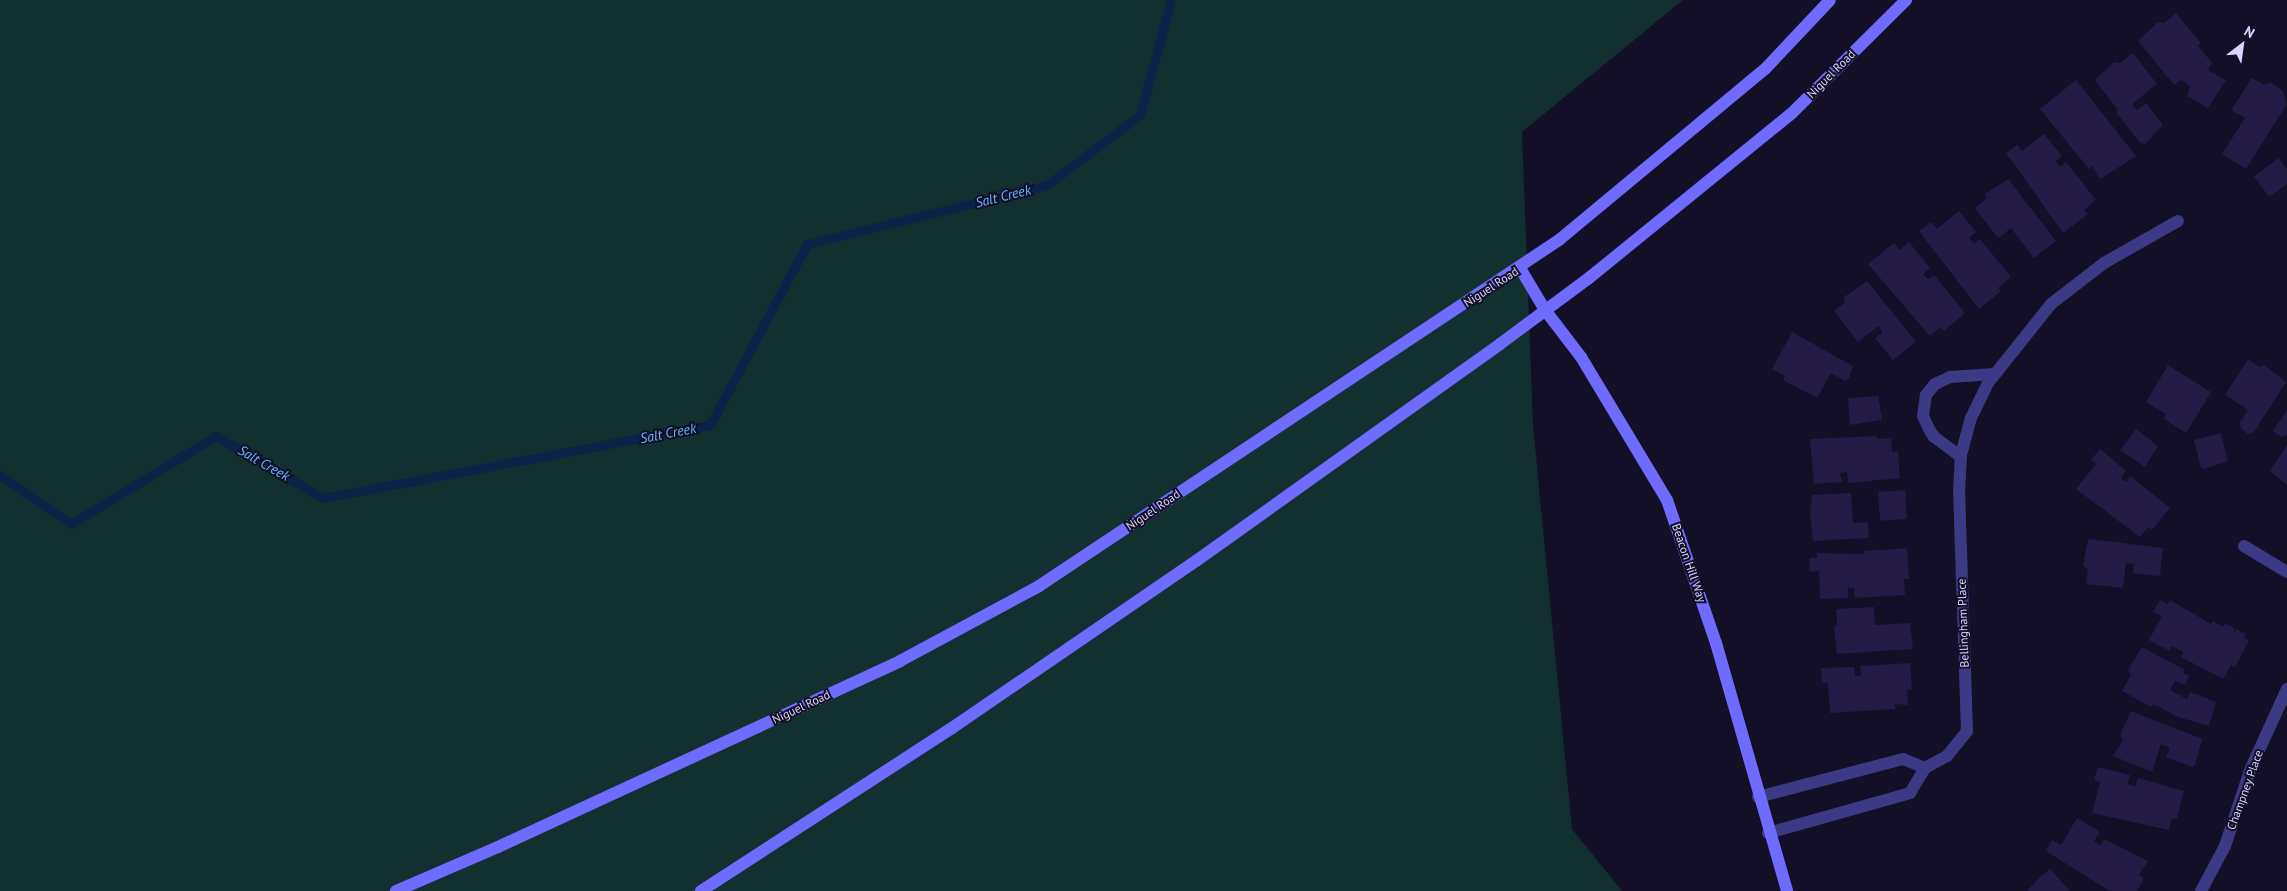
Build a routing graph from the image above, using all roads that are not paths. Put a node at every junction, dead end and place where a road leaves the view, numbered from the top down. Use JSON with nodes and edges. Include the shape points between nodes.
{"nodes":[{"id":1,"x":1830,"y":0,"type":"edge"},
{"id":2,"x":1906,"y":0,"type":"edge"},
{"id":3,"x":2178,"y":221,"type":"dead end"},
{"id":4,"x":1520,"y":268,"type":"junction"},
{"id":5,"x":1545,"y":310,"type":"junction"},
{"id":6,"x":1994,"y":374,"type":"junction"},
{"id":7,"x":1961,"y":457,"type":"junction"},
{"id":8,"x":2244,"y":546,"type":"dead end"},
{"id":9,"x":2287,"y":572,"type":"edge"},
{"id":10,"x":2287,"y":689,"type":"edge"},
{"id":11,"x":1925,"y":768,"type":"junction"},
{"id":12,"x":1758,"y":797,"type":"junction"},
{"id":13,"x":1768,"y":832,"type":"junction"},
{"id":14,"x":396,"y":891,"type":"edge"},
{"id":15,"x":701,"y":891,"type":"edge"},
{"id":16,"x":1787,"y":891,"type":"edge"},
{"id":17,"x":2201,"y":891,"type":"edge"}],
"edges":[{"from":1,"to":4,"type":"main road","name":"Niguel Road","via":[[1766,68],[1559,240]]},
{"from":2,"to":5,"type":"main road","name":"Niguel Road","via":[[1791,114]]},
{"from":3,"to":6,"type":"street","name":"Bellingham Place","via":[[2104,263],[2051,304]]},
{"from":4,"to":5,"type":"main road","name":"Beacon Hill Way"},
{"from":4,"to":14,"type":"main road","name":"Niguel Road","via":[[1039,586],[900,661]]},
{"from":5,"to":12,"type":"main road","name":"Beacon Hill Way","via":[[1582,357],[1667,500],[1716,643]]},
{"from":5,"to":15,"type":"main road","name":"Niguel Road","via":[[1196,561],[952,728]]},
{"from":6,"to":7,"type":"street","name":"Bellingham Place","via":[[1971,418]]},
{"from":6,"to":7,"type":"street","via":[[1950,376],[1935,384],[1926,395],[1923,416],[1934,437]]},
{"from":7,"to":11,"type":"street","name":"Bellingham Place","via":[[1962,621],[1968,731],[1947,756]]},
{"from":8,"to":9,"type":"street"},
{"from":10,"to":17,"type":"street","name":"Champney Place","via":[[2251,768],[2225,846]]},
{"from":11,"to":12,"type":"street","via":[[1903,758]]},
{"from":11,"to":13,"type":"street","via":[[1910,793]]},
{"from":12,"to":13,"type":"main road","name":"Beacon Hill Way"},
{"from":13,"to":16,"type":"main road","name":"Beacon Hill Way"}]}
